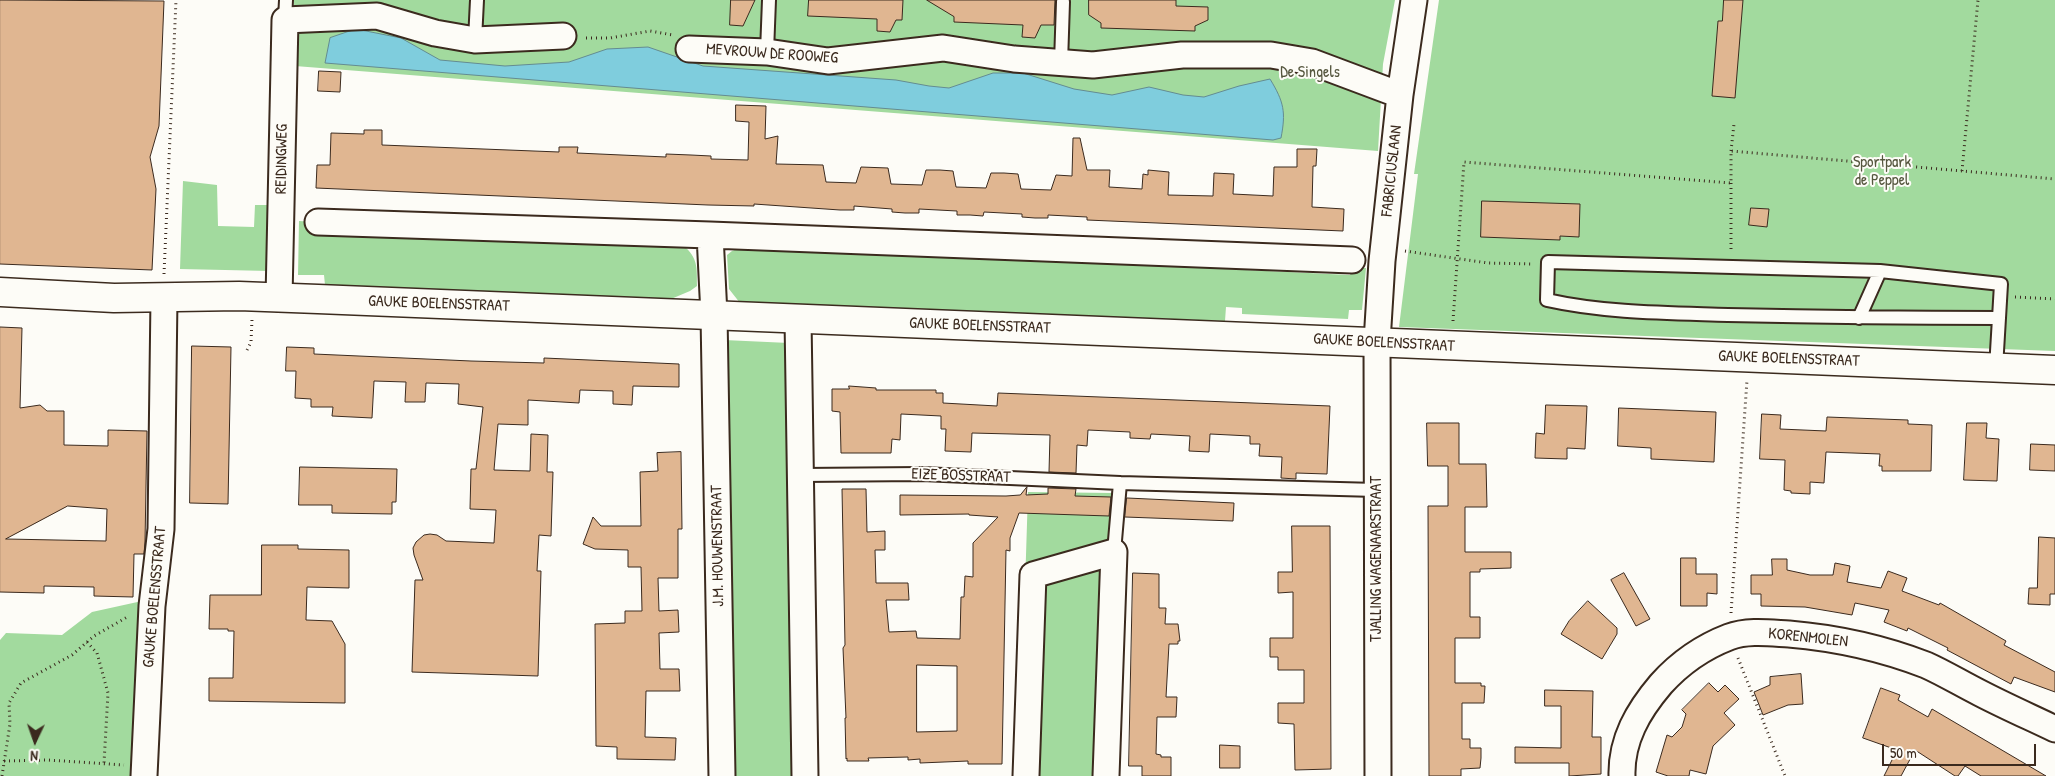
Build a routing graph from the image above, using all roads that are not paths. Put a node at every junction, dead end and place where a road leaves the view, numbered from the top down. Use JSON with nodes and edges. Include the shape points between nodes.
{"nodes":[{"id":1,"x":476,"y":0,"type":"edge"},
{"id":2,"x":769,"y":0,"type":"edge"},
{"id":3,"x":1414,"y":0,"type":"edge"},
{"id":4,"x":1063,"y":2,"type":"dead end"},
{"id":5,"x":286,"y":10,"type":"edge"},
{"id":6,"x":563,"y":36,"type":"road end"},
{"id":7,"x":474,"y":40,"type":"junction"},
{"id":8,"x":689,"y":49,"type":"road end"},
{"id":9,"x":768,"y":52,"type":"junction"},
{"id":10,"x":1061,"y":63,"type":"junction"},
{"id":11,"x":1400,"y":95,"type":"junction"},
{"id":12,"x":318,"y":222,"type":"dead end"},
{"id":13,"x":710,"y":235,"type":"junction"},
{"id":14,"x":1352,"y":260,"type":"dead end"},
{"id":15,"x":1880,"y":271,"type":"junction"},
{"id":16,"x":164,"y":288,"type":"junction"},
{"id":17,"x":0,"y":292,"type":"edge"},
{"id":18,"x":279,"y":298,"type":"junction"},
{"id":19,"x":714,"y":315,"type":"junction"},
{"id":20,"x":798,"y":318,"type":"junction"},
{"id":21,"x":1859,"y":318,"type":"junction"},
{"id":22,"x":1999,"y":318,"type":"junction"},
{"id":23,"x":1377,"y":342,"type":"junction"},
{"id":24,"x":1996,"y":368,"type":"junction"},
{"id":25,"x":2055,"y":370,"type":"edge"},
{"id":26,"x":801,"y":475,"type":"junction"},
{"id":27,"x":1120,"y":483,"type":"junction"},
{"id":28,"x":1376,"y":490,"type":"junction"},
{"id":29,"x":1114,"y":552,"type":"junction"},
{"id":30,"x":2055,"y":729,"type":"edge"},
{"id":31,"x":144,"y":772,"type":"edge"},
{"id":32,"x":722,"y":776,"type":"edge"},
{"id":33,"x":806,"y":776,"type":"edge"},
{"id":34,"x":1026,"y":776,"type":"edge"},
{"id":35,"x":1106,"y":776,"type":"edge"},
{"id":36,"x":1378,"y":776,"type":"edge"},
{"id":37,"x":1622,"y":776,"type":"edge"}],
"edges":[{"from":1,"to":7,"type":"lane"},
{"from":2,"to":9,"type":"lane"},
{"from":3,"to":11,"type":"street","name":"FABRICIUSLAAN"},
{"from":4,"to":10,"type":"lane"},
{"from":5,"to":7,"type":"street","via":[[377,16],[435,33]]},
{"from":5,"to":18,"type":"street","name":"REIDINGWEG"},
{"from":6,"to":7,"type":"street"},
{"from":8,"to":9,"type":"street","name":"MEVROUW DE ROOWEG"},
{"from":9,"to":10,"type":"street","name":"MEVROUW DE ROOWEG","via":[[828,61],[943,48]]},
{"from":10,"to":11,"type":"street","name":"MEVROUW DE ROOWEG","via":[[1093,65],[1182,55],[1271,55],[1312,62]]},
{"from":11,"to":23,"type":"street","name":"FABRICIUSLAAN","via":[[1383,250]]},
{"from":12,"to":13,"type":"street"},
{"from":13,"to":14,"type":"street"},
{"from":13,"to":19,"type":"street"},
{"from":15,"to":21,"type":"lane"},
{"from":15,"to":21,"type":"lane","via":[[1548,262],[1546,300],[1574,306]]},
{"from":15,"to":22,"type":"lane","via":[[2001,284]]},
{"from":16,"to":17,"type":"main road","name":"GAUKE BOELENSSTRAAT","via":[[114,298]]},
{"from":16,"to":18,"type":"main road","name":"GAUKE BOELENSSTRAAT"},
{"from":16,"to":31,"type":"street","name":"GAUKE BOELENSSTRAAT","via":[[161,529],[152,606]]},
{"from":18,"to":19,"type":"main road","name":"GAUKE BOELENSSTRAAT"},
{"from":19,"to":20,"type":"main road","name":"GAUKE BOELENSSTRAAT"},
{"from":19,"to":32,"type":"street","name":"J.M. HOUWENSTRAAT"},
{"from":20,"to":23,"type":"main road","name":"GAUKE BOELENSSTRAAT"},
{"from":20,"to":26,"type":"street"},
{"from":21,"to":22,"type":"lane"},
{"from":22,"to":24,"type":"lane"},
{"from":23,"to":24,"type":"main road","name":"GAUKE BOELENSSTRAAT"},
{"from":23,"to":28,"type":"street","name":"TJALLING WAGENAARSTRAAT"},
{"from":24,"to":25,"type":"main road","name":"GAUKE BOELENSSTRAAT"},
{"from":26,"to":27,"type":"lane","name":"EIZE BOSSTRAAT","via":[[922,474]]},
{"from":26,"to":33,"type":"street"},
{"from":27,"to":28,"type":"lane","name":"EIZE BOSSTRAAT"},
{"from":27,"to":29,"type":"lane"},
{"from":28,"to":36,"type":"street","name":"TJALLING WAGENAARSTRAAT"},
{"from":29,"to":34,"type":"street","via":[[1033,575]]},
{"from":29,"to":35,"type":"street"},
{"from":30,"to":37,"type":"street","name":"KORENMOLEN","via":[[1926,666],[1822,636],[1766,632],[1730,637],[1696,653],[1668,677],[1647,700],[1632,724]]}]}
